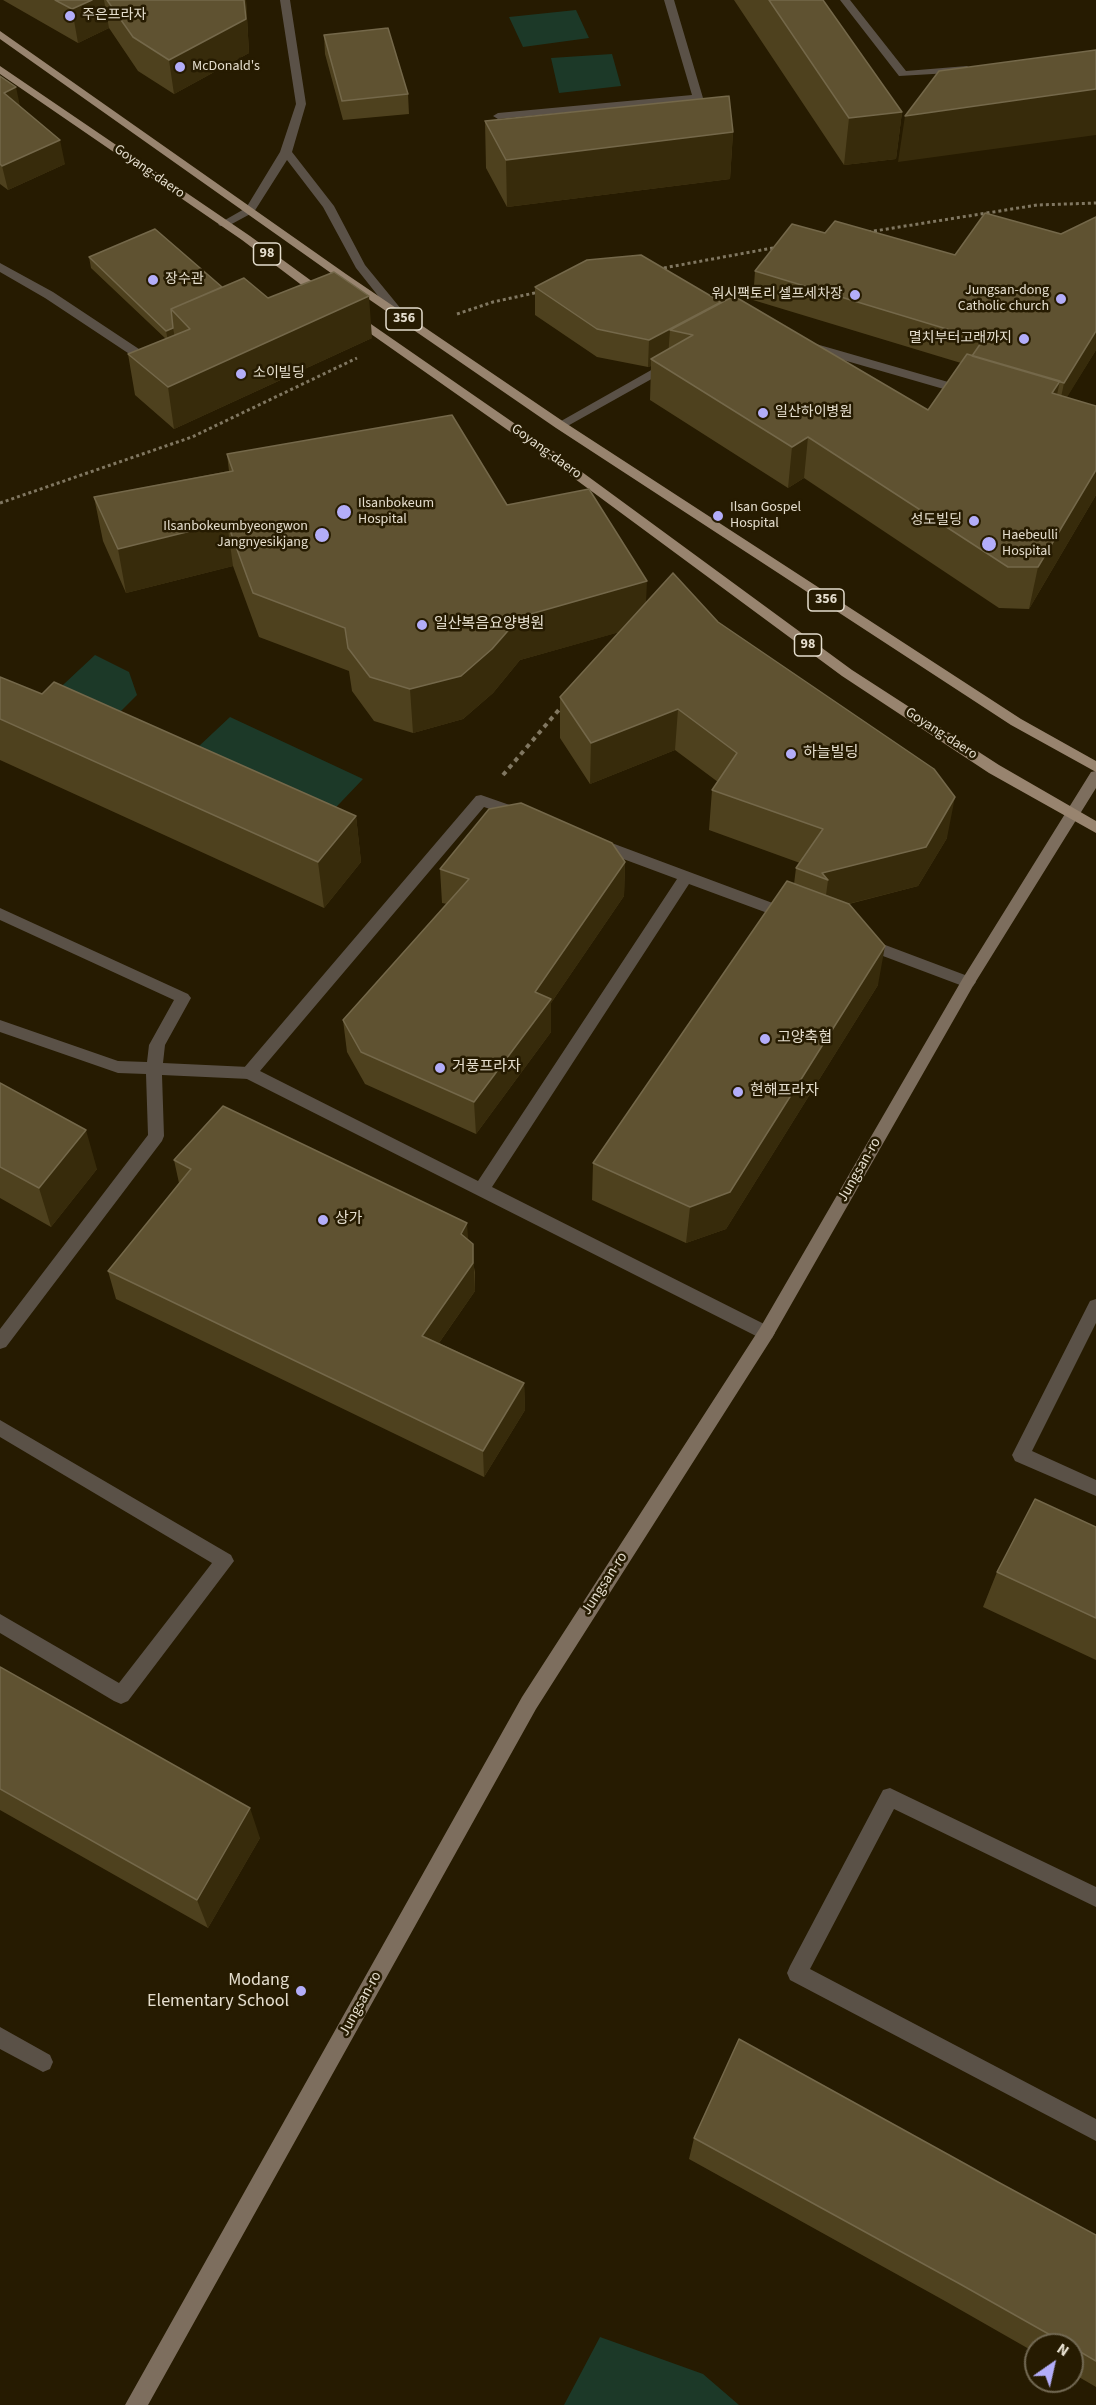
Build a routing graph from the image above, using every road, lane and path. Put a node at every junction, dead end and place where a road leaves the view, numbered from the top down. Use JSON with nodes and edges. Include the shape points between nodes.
{"nodes":[{"id":1,"x":285,"y":0,"type":"edge"},
{"id":2,"x":669,"y":0,"type":"edge"},
{"id":3,"x":845,"y":0,"type":"edge"},
{"id":4,"x":0,"y":34,"type":"edge"},
{"id":5,"x":982,"y":68,"type":"edge"},
{"id":6,"x":0,"y":69,"type":"edge"},
{"id":7,"x":498,"y":116,"type":"dead end"},
{"id":8,"x":286,"y":152,"type":"junction"},
{"id":9,"x":1096,"y":202,"type":"edge"},
{"id":10,"x":250,"y":210,"type":"junction"},
{"id":11,"x":224,"y":224,"type":"junction"},
{"id":12,"x":863,"y":233,"type":"edge"},
{"id":13,"x":782,"y":246,"type":"edge"},
{"id":14,"x":0,"y":267,"type":"edge"},
{"id":15,"x":657,"y":269,"type":"edge"},
{"id":16,"x":312,"y":288,"type":"junction"},
{"id":17,"x":545,"y":290,"type":"edge"},
{"id":18,"x":300,"y":293,"type":"edge"},
{"id":19,"x":450,"y":317,"type":"dead end"},
{"id":20,"x":402,"y":318,"type":"junction"},
{"id":21,"x":794,"y":342,"type":"edge"},
{"id":22,"x":165,"y":349,"type":"edge"},
{"id":23,"x":366,"y":354,"type":"dead end"},
{"id":24,"x":679,"y":358,"type":"edge"},
{"id":25,"x":973,"y":394,"type":"edge"},
{"id":26,"x":561,"y":425,"type":"junction"},
{"id":27,"x":0,"y":503,"type":"edge"},
{"id":28,"x":567,"y":701,"type":"edge"},
{"id":29,"x":1096,"y":767,"type":"edge"},
{"id":30,"x":1096,"y":776,"type":"edge"},
{"id":31,"x":481,"y":800,"type":"junction"},
{"id":32,"x":1072,"y":813,"type":"junction"},
{"id":33,"x":535,"y":820,"type":"edge"},
{"id":34,"x":1096,"y":828,"type":"edge"},
{"id":35,"x":578,"y":836,"type":"edge"},
{"id":36,"x":686,"y":877,"type":"junction"},
{"id":37,"x":0,"y":914,"type":"edge"},
{"id":38,"x":807,"y":922,"type":"edge"},
{"id":39,"x":852,"y":938,"type":"edge"},
{"id":40,"x":968,"y":982,"type":"junction"},
{"id":41,"x":0,"y":1026,"type":"edge"},
{"id":42,"x":154,"y":1069,"type":"junction"},
{"id":43,"x":249,"y":1073,"type":"junction"},
{"id":44,"x":481,"y":1190,"type":"junction"},
{"id":45,"x":1096,"y":1306,"type":"edge"},
{"id":46,"x":766,"y":1332,"type":"junction"},
{"id":47,"x":0,"y":1342,"type":"edge"},
{"id":48,"x":0,"y":1428,"type":"edge"},
{"id":49,"x":1096,"y":1488,"type":"edge"},
{"id":50,"x":0,"y":1623,"type":"edge"},
{"id":51,"x":1096,"y":1897,"type":"edge"},
{"id":52,"x":0,"y":2037,"type":"edge"},
{"id":53,"x":43,"y":2062,"type":"dead end"},
{"id":54,"x":1096,"y":2130,"type":"edge"},
{"id":55,"x":136,"y":2405,"type":"edge"}],
"edges":[{"from":1,"to":8,"type":"street","via":[[301,104]]},
{"from":2,"to":7,"type":"street","via":[[698,98]]},
{"from":3,"to":5,"type":"street","via":[[903,74]]},
{"from":4,"to":10,"type":"main road","name":"Goyang-daero","number":"356"},
{"from":6,"to":11,"type":"main road","name":"Goyang-daero","number":"98"},
{"from":8,"to":10,"type":"street"},
{"from":8,"to":20,"type":"street","via":[[328,206],[360,266]]},
{"from":9,"to":12,"type":"path","via":[[1037,205]]},
{"from":10,"to":11,"type":"street"},
{"from":10,"to":20,"type":"main road","name":"Goyang-daero","number":"356"},
{"from":11,"to":16,"type":"main road","name":"Goyang-daero","number":"98"},
{"from":13,"to":15,"type":"path"},
{"from":14,"to":22,"type":"street","via":[[144,358]]},
{"from":16,"to":18,"type":"street"},
{"from":16,"to":32,"type":"main road","name":"Goyang-daero","number":"98","via":[[532,442],[847,673],[994,769]]},
{"from":17,"to":19,"type":"path"},
{"from":20,"to":26,"type":"main road","name":"Goyang-daero","number":"356"},
{"from":21,"to":25,"type":"street"},
{"from":23,"to":27,"type":"path","via":[[192,437]]},
{"from":24,"to":26,"type":"street"},
{"from":26,"to":29,"type":"main road","name":"Goyang-daero","number":"356","via":[[1016,722]]},
{"from":28,"to":31,"type":"path"},
{"from":30,"to":32,"type":"main road","name":"Jungsan-ro"},
{"from":31,"to":33,"type":"street"},
{"from":31,"to":43,"type":"street"},
{"from":32,"to":34,"type":"main road","name":"Goyang-daero","number":"98"},
{"from":32,"to":40,"type":"main road","name":"Jungsan-ro"},
{"from":35,"to":36,"type":"street"},
{"from":36,"to":38,"type":"street"},
{"from":36,"to":44,"type":"street"},
{"from":37,"to":42,"type":"street","via":[[183,998],[157,1045]]},
{"from":39,"to":40,"type":"street"},
{"from":40,"to":46,"type":"main road","name":"Jungsan-ro"},
{"from":41,"to":42,"type":"street","via":[[118,1067]]},
{"from":42,"to":43,"type":"street"},
{"from":42,"to":47,"type":"street","via":[[156,1136]]},
{"from":43,"to":44,"type":"street"},
{"from":44,"to":46,"type":"street"},
{"from":45,"to":49,"type":"street","via":[[1021,1455]]},
{"from":46,"to":55,"type":"main road","name":"Jungsan-ro","via":[[529,1703]]},
{"from":48,"to":50,"type":"street","via":[[225,1561],[121,1695]]},
{"from":51,"to":54,"type":"street","via":[[890,1797],[797,1973]]},
{"from":52,"to":53,"type":"street"}]}
